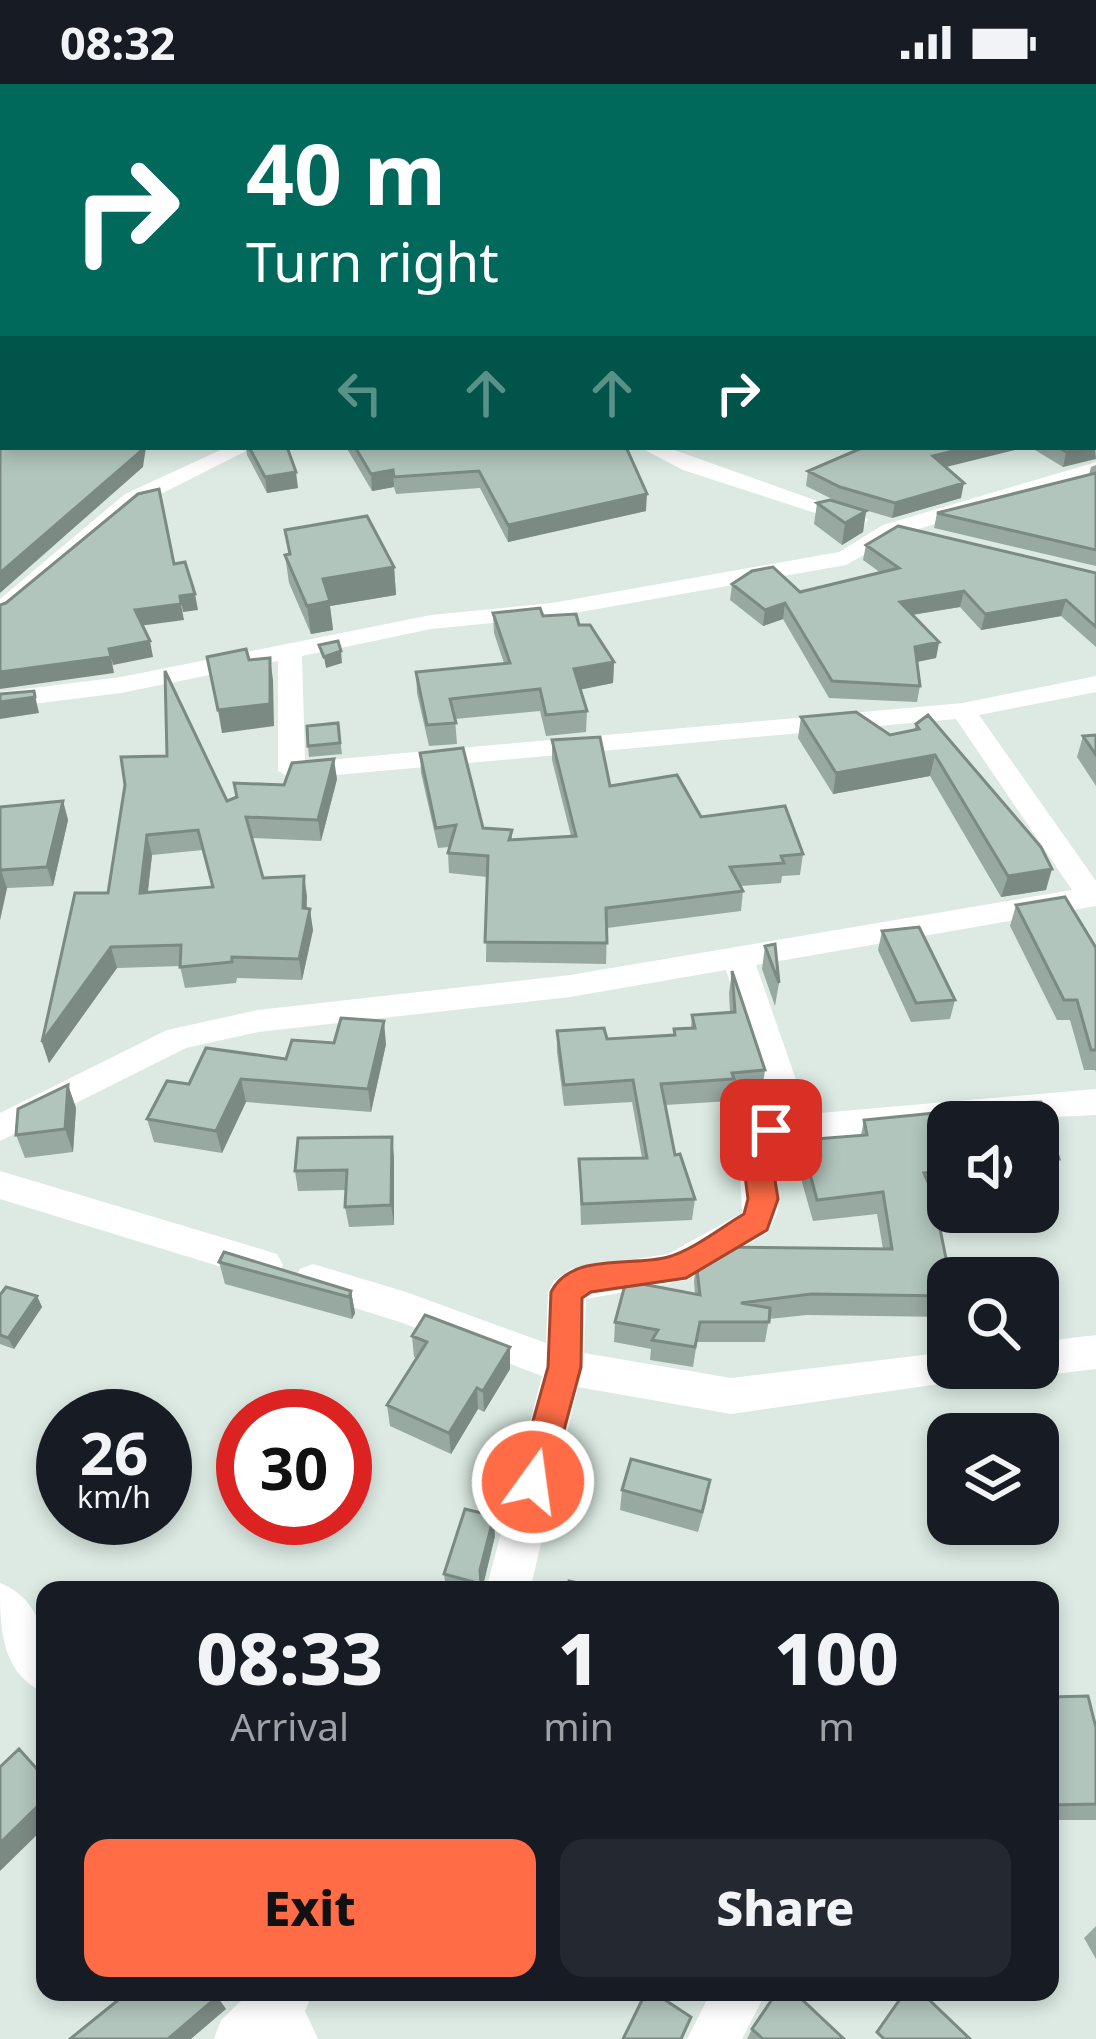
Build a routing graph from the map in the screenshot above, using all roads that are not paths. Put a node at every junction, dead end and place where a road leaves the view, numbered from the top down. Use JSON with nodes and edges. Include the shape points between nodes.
{"nodes":[{"id":1,"x":238,"y":450,"type":"edge"},
{"id":2,"x":655,"y":450,"type":"edge"},
{"id":3,"x":1096,"y":468,"type":"edge"},
{"id":4,"x":891,"y":530,"type":"junction"},
{"id":5,"x":937,"y":541,"type":"edge"},
{"id":6,"x":0,"y":611,"type":"edge"},
{"id":7,"x":290,"y":653,"type":"junction"},
{"id":8,"x":1096,"y":684,"type":"edge"},
{"id":9,"x":0,"y":700,"type":"edge"},
{"id":10,"x":963,"y":711,"type":"junction"},
{"id":11,"x":1094,"y":896,"type":"edge"},
{"id":12,"x":738,"y":959,"type":"junction"},
{"id":13,"x":1096,"y":1102,"type":"edge"},
{"id":14,"x":796,"y":1127,"type":"junction"},
{"id":15,"x":0,"y":1128,"type":"edge"},
{"id":16,"x":0,"y":1185,"type":"edge"},
{"id":17,"x":1096,"y":1352,"type":"edge"},
{"id":18,"x":1059,"y":1356,"type":"edge"},
{"id":19,"x":565,"y":1367,"type":"junction"},
{"id":20,"x":927,"y":1371,"type":"edge"},
{"id":21,"x":510,"y":1581,"type":"edge"},
{"id":22,"x":3,"y":1615,"type":"edge"},
{"id":23,"x":36,"y":1658,"type":"edge"},
{"id":24,"x":735,"y":2001,"type":"edge"},
{"id":25,"x":713,"y":2039,"type":"edge"}],
"edges":[{"from":1,"to":6,"type":"street","via":[[133,499]]},
{"from":2,"to":4,"type":"street"},
{"from":3,"to":4,"type":"street"},
{"from":4,"to":5,"type":"street"},
{"from":4,"to":7,"type":"street","via":[[824,563],[552,610],[431,622]]},
{"from":7,"to":9,"type":"street"},
{"from":7,"to":10,"type":"street","via":[[292,771]]},
{"from":8,"to":10,"type":"street"},
{"from":10,"to":11,"type":"street"},
{"from":11,"to":12,"type":"street"},
{"from":12,"to":14,"type":"street"},
{"from":12,"to":15,"type":"street","via":[[178,1038]]},
{"from":13,"to":14,"type":"street"},
{"from":14,"to":19,"type":"street","via":[[771,1130],[755,1144],[763,1199],[757,1222],[675,1269],[573,1284]]},
{"from":16,"to":19,"type":"street","via":[[406,1308]]},
{"from":17,"to":18,"type":"street"},
{"from":19,"to":20,"type":"street","via":[[731,1396]]},
{"from":19,"to":21,"type":"street"},
{"from":22,"to":23,"type":"street"},
{"from":24,"to":25,"type":"street"}]}
